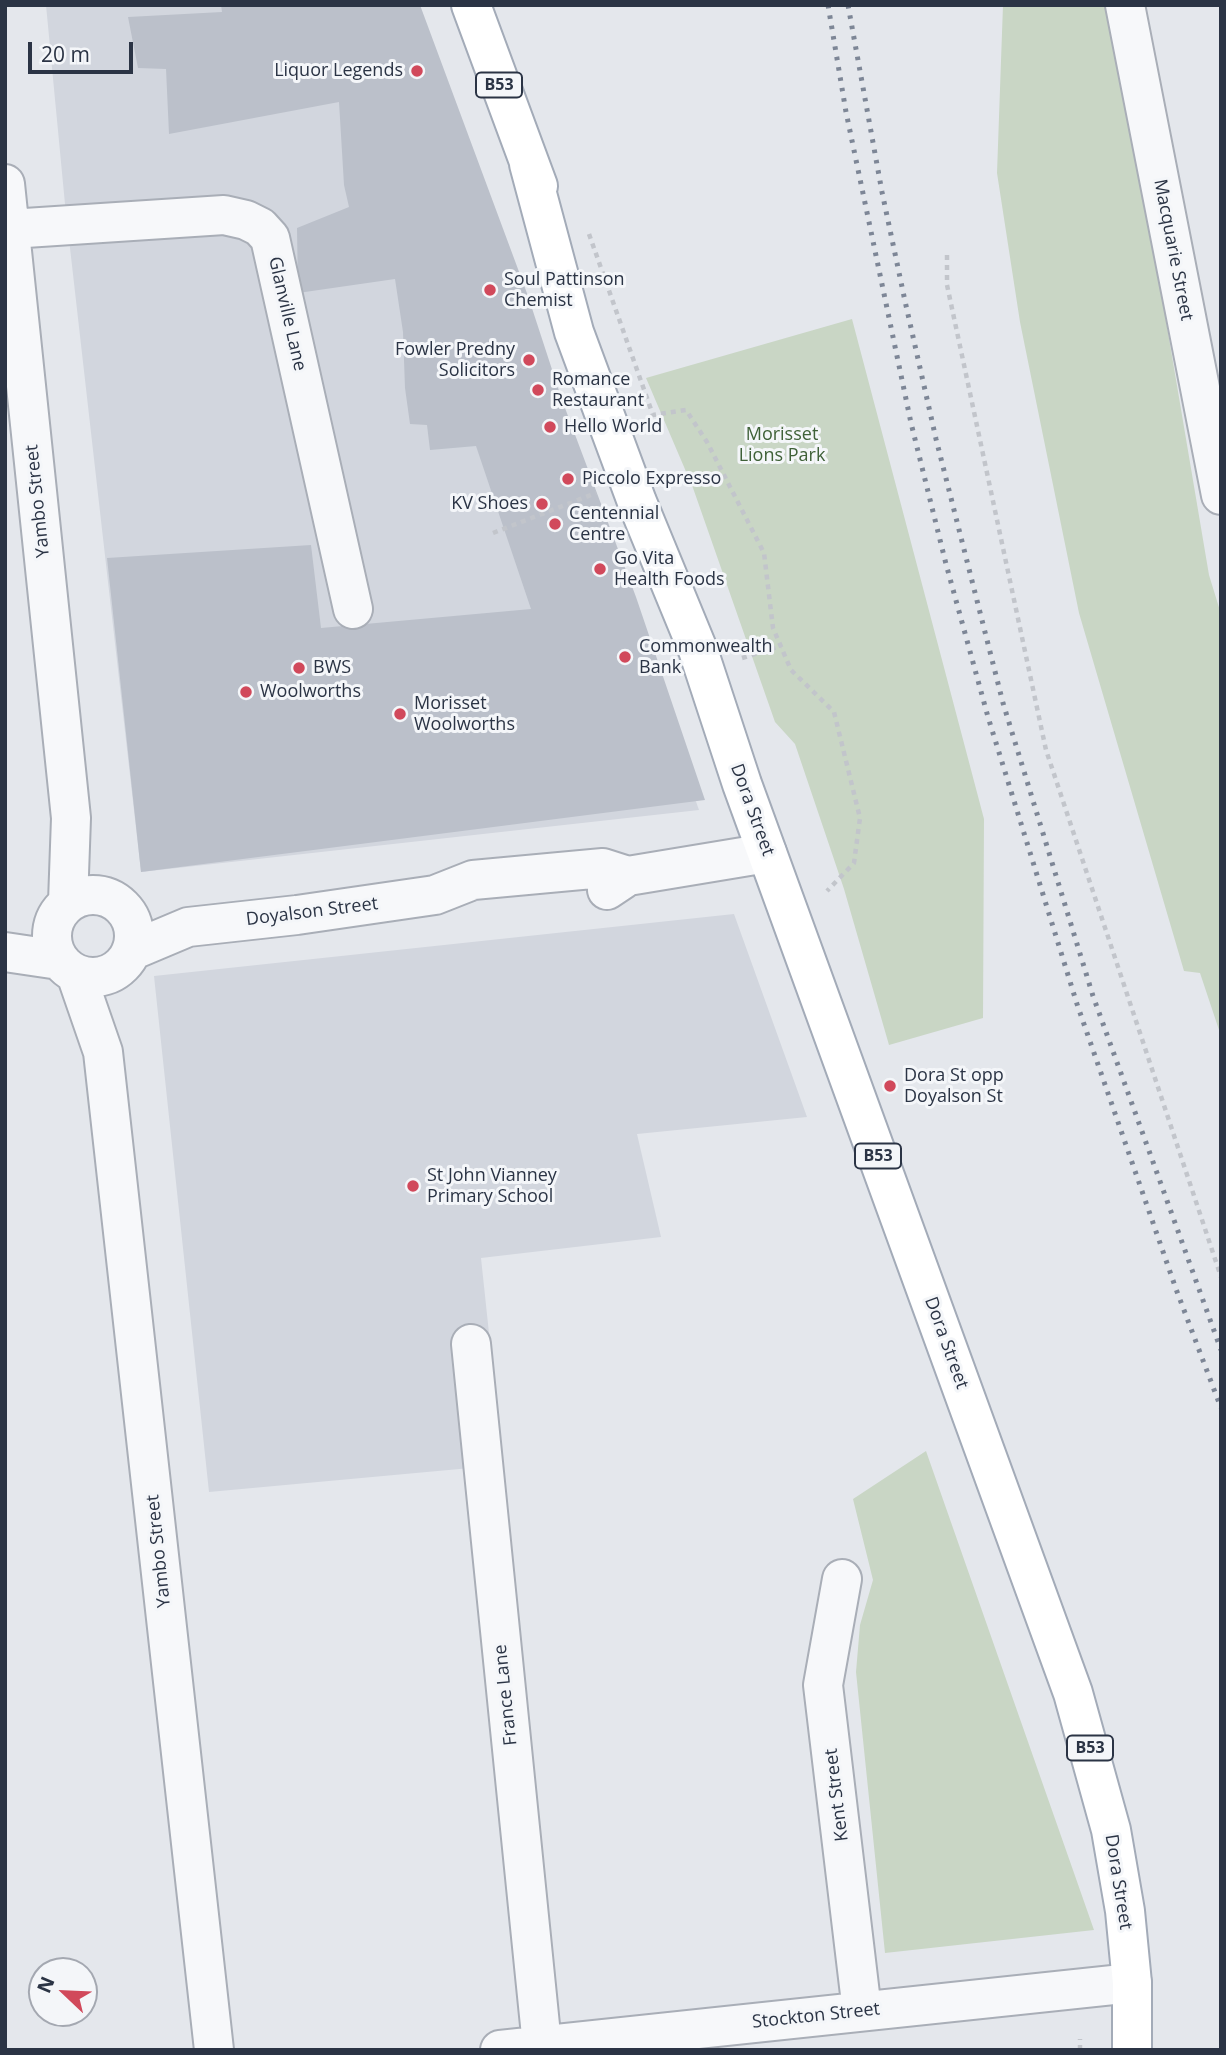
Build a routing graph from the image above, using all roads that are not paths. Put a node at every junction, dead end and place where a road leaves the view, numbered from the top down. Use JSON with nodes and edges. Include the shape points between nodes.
{"nodes":[{"id":1,"x":471,"y":5,"type":"edge"},
{"id":2,"x":1125,"y":5,"type":"edge"},
{"id":3,"x":5,"y":184,"type":"edge"},
{"id":4,"x":10,"y":229,"type":"junction"},
{"id":5,"x":1221,"y":495,"type":"edge"},
{"id":6,"x":353,"y":609,"type":"dead end"},
{"id":7,"x":71,"y":818,"type":"junction"},
{"id":8,"x":767,"y":853,"type":"junction"},
{"id":9,"x":117,"y":904,"type":"junction"},
{"id":10,"x":61,"y":911,"type":"junction"},
{"id":11,"x":188,"y":927,"type":"junction"},
{"id":12,"x":5,"y":935,"type":"edge"},
{"id":13,"x":5,"y":952,"type":"edge"},
{"id":14,"x":125,"y":960,"type":"junction"},
{"id":15,"x":68,"y":967,"type":"junction"},
{"id":16,"x":103,"y":1052,"type":"junction"},
{"id":17,"x":471,"y":1344,"type":"dead end"},
{"id":18,"x":842,"y":1579,"type":"dead end"},
{"id":19,"x":1132,"y":1983,"type":"junction"},
{"id":20,"x":862,"y":2011,"type":"junction"},
{"id":21,"x":542,"y":2045,"type":"junction"},
{"id":22,"x":215,"y":2050,"type":"edge"},
{"id":23,"x":500,"y":2050,"type":"edge"},
{"id":24,"x":1132,"y":2050,"type":"edge"}],
"edges":[{"from":1,"to":8,"type":"main road","name":"Dora Street","number":"B53","via":[[529,164],[598,320],[658,490],[698,650]]},
{"from":2,"to":5,"type":"street","name":"Macquarie Street"},
{"from":3,"to":4,"type":"street","name":"Yambo Street"},
{"from":4,"to":6,"type":"street","name":"Glanville Lane","via":[[225,215],[260,227],[270,239]]},
{"from":4,"to":7,"type":"street","name":"Yambo Street"},
{"from":7,"to":9,"type":"street","name":"Yambo Street"},
{"from":7,"to":10,"type":"street","name":"Yambo Street"},
{"from":8,"to":11,"type":"street","name":"Doyalson Street","via":[[628,876],[603,892],[474,905],[435,895]]},
{"from":8,"to":19,"type":"main road","name":"Dora Street","number":"B53","via":[[1073,1693],[1111,1830]]},
{"from":9,"to":10,"type":"street","name":"Doyalson Street","via":[[88,894]]},
{"from":9,"to":11,"type":"street","name":"Doyalson Street"},
{"from":9,"to":14,"type":"street","via":[[134,930]]},
{"from":10,"to":12,"type":"street","name":"Doyalson Street"},
{"from":10,"to":15,"type":"street","via":[[52,940]]},
{"from":11,"to":14,"type":"street","name":"Doyalson Street"},
{"from":13,"to":15,"type":"street","name":"Doyalson Street"},
{"from":14,"to":15,"type":"street","name":"Doyalson Street","via":[[98,977]]},
{"from":14,"to":16,"type":"street","name":"Yambo Street"},
{"from":15,"to":16,"type":"street","name":"Yambo Street"},
{"from":16,"to":22,"type":"street","name":"Yambo Street"},
{"from":17,"to":21,"type":"street","name":"France Lane"},
{"from":18,"to":20,"type":"street","name":"Kent Street","via":[[824,1685]]},
{"from":19,"to":20,"type":"street","name":"Stockton Street"},
{"from":19,"to":24,"type":"main road","name":"Dora Street","number":"B53"},
{"from":20,"to":21,"type":"street","name":"Stockton Street"},
{"from":21,"to":23,"type":"street","name":"Stockton Street"}]}
